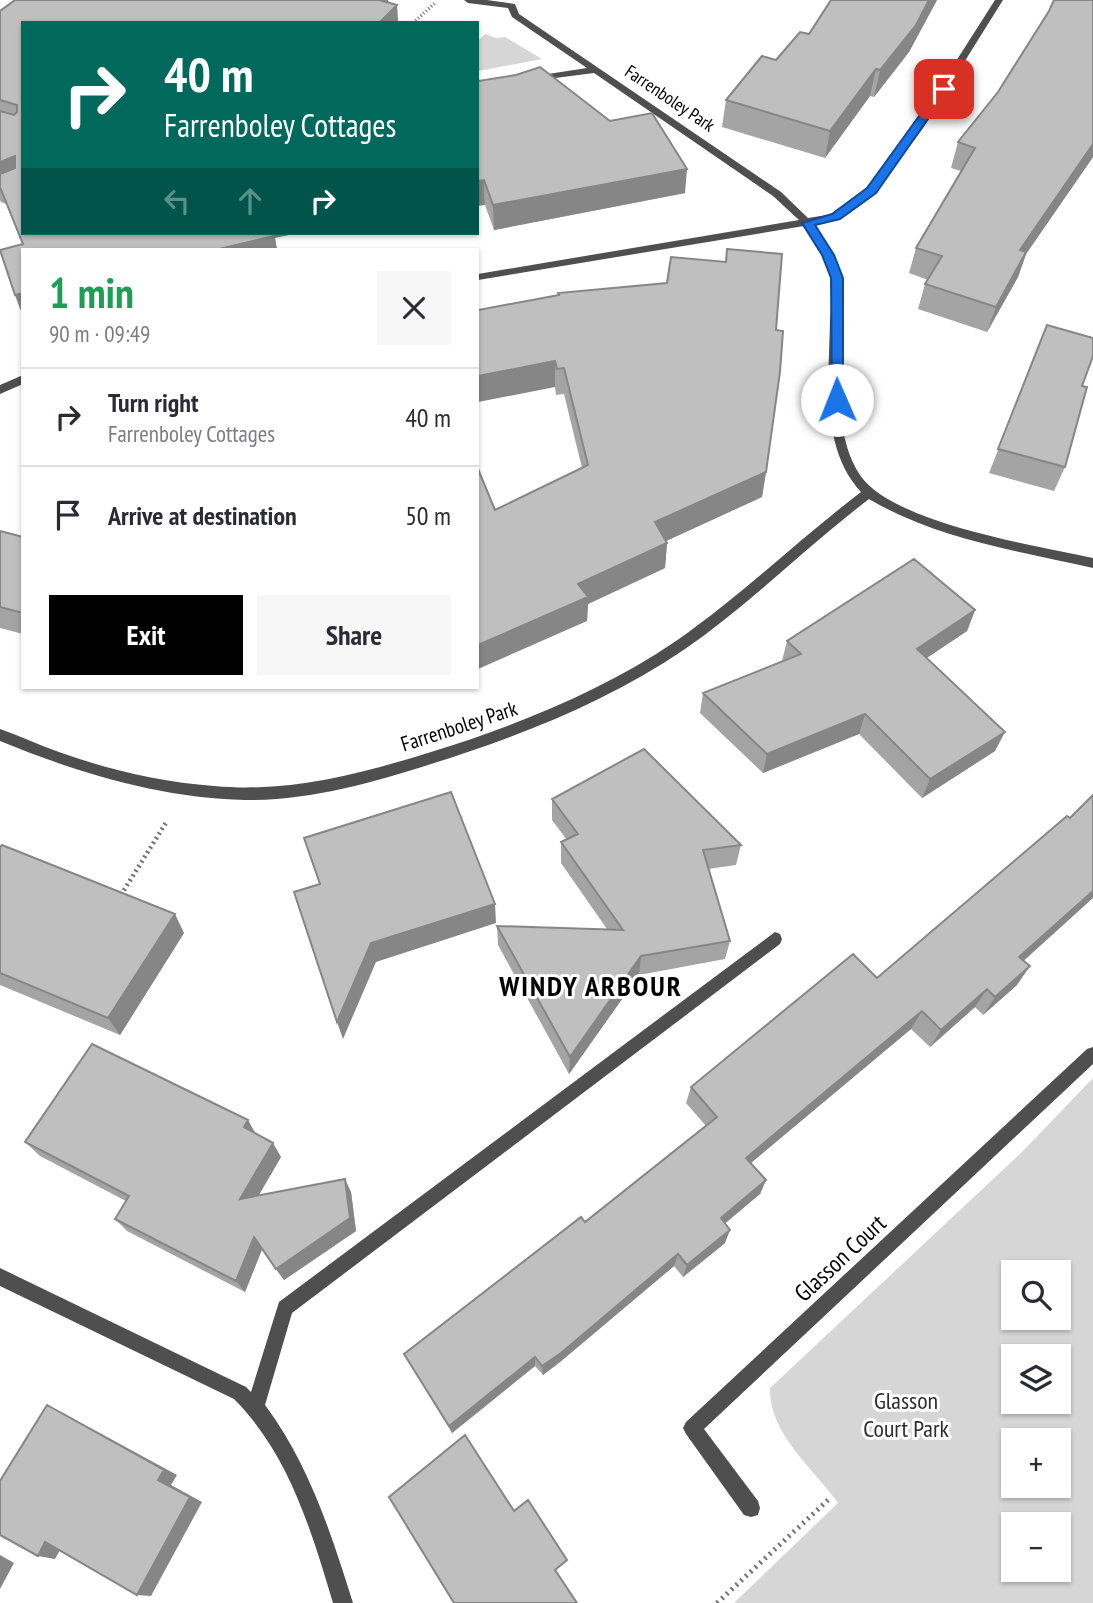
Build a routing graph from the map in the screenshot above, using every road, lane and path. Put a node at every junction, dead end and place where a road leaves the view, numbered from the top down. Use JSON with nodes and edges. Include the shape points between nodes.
{"nodes":[{"id":1,"x":438,"y":0,"type":"edge"},
{"id":2,"x":468,"y":0,"type":"edge"},
{"id":3,"x":999,"y":0,"type":"edge"},
{"id":4,"x":513,"y":3,"type":"edge"},
{"id":5,"x":415,"y":21,"type":"edge"},
{"id":6,"x":595,"y":70,"type":"junction"},
{"id":7,"x":530,"y":80,"type":"edge"},
{"id":8,"x":807,"y":223,"type":"junction"},
{"id":9,"x":479,"y":277,"type":"edge"},
{"id":10,"x":21,"y":380,"type":"edge"},
{"id":11,"x":0,"y":390,"type":"edge"},
{"id":12,"x":869,"y":494,"type":"junction"},
{"id":13,"x":1093,"y":562,"type":"edge"},
{"id":14,"x":0,"y":735,"type":"edge"},
{"id":15,"x":188,"y":787,"type":"junction"},
{"id":16,"x":121,"y":895,"type":"edge"},
{"id":17,"x":775,"y":939,"type":"dead end"},
{"id":18,"x":1093,"y":1054,"type":"edge"},
{"id":19,"x":0,"y":1277,"type":"edge"},
{"id":20,"x":256,"y":1406,"type":"junction"},
{"id":21,"x":828,"y":1500,"type":"dead end"},
{"id":22,"x":751,"y":1508,"type":"dead end"},
{"id":23,"x":343,"y":1603,"type":"edge"},
{"id":24,"x":717,"y":1603,"type":"edge"}],
"edges":[{"from":1,"to":5,"type":"path"},
{"from":2,"to":4,"type":"street"},
{"from":3,"to":8,"type":"street","via":[[926,117],[872,191],[836,217]]},
{"from":4,"to":6,"type":"street","name":"Farrenboley Park","via":[[515,15]]},
{"from":6,"to":7,"type":"street"},
{"from":6,"to":8,"type":"street","name":"Farrenboley Park","via":[[776,194]]},
{"from":8,"to":9,"type":"street"},
{"from":8,"to":12,"type":"street","name":"Farrenboley Park","via":[[837,278],[837,421],[856,480]]},
{"from":10,"to":11,"type":"street"},
{"from":12,"to":13,"type":"street","name":"Farrenboley Park","via":[[928,520]]},
{"from":12,"to":15,"type":"street","name":"Farrenboley Park","via":[[679,646],[623,681],[519,730],[332,785],[245,794]]},
{"from":14,"to":15,"type":"street","name":"Farrenboley Park","via":[[77,765]]},
{"from":15,"to":16,"type":"path"},
{"from":17,"to":20,"type":"street","via":[[285,1308]]},
{"from":18,"to":22,"type":"street","name":"Glasson Court","via":[[692,1428]]},
{"from":19,"to":20,"type":"street","via":[[240,1393]]},
{"from":20,"to":23,"type":"street","via":[[295,1470]]},
{"from":21,"to":24,"type":"path"}]}
